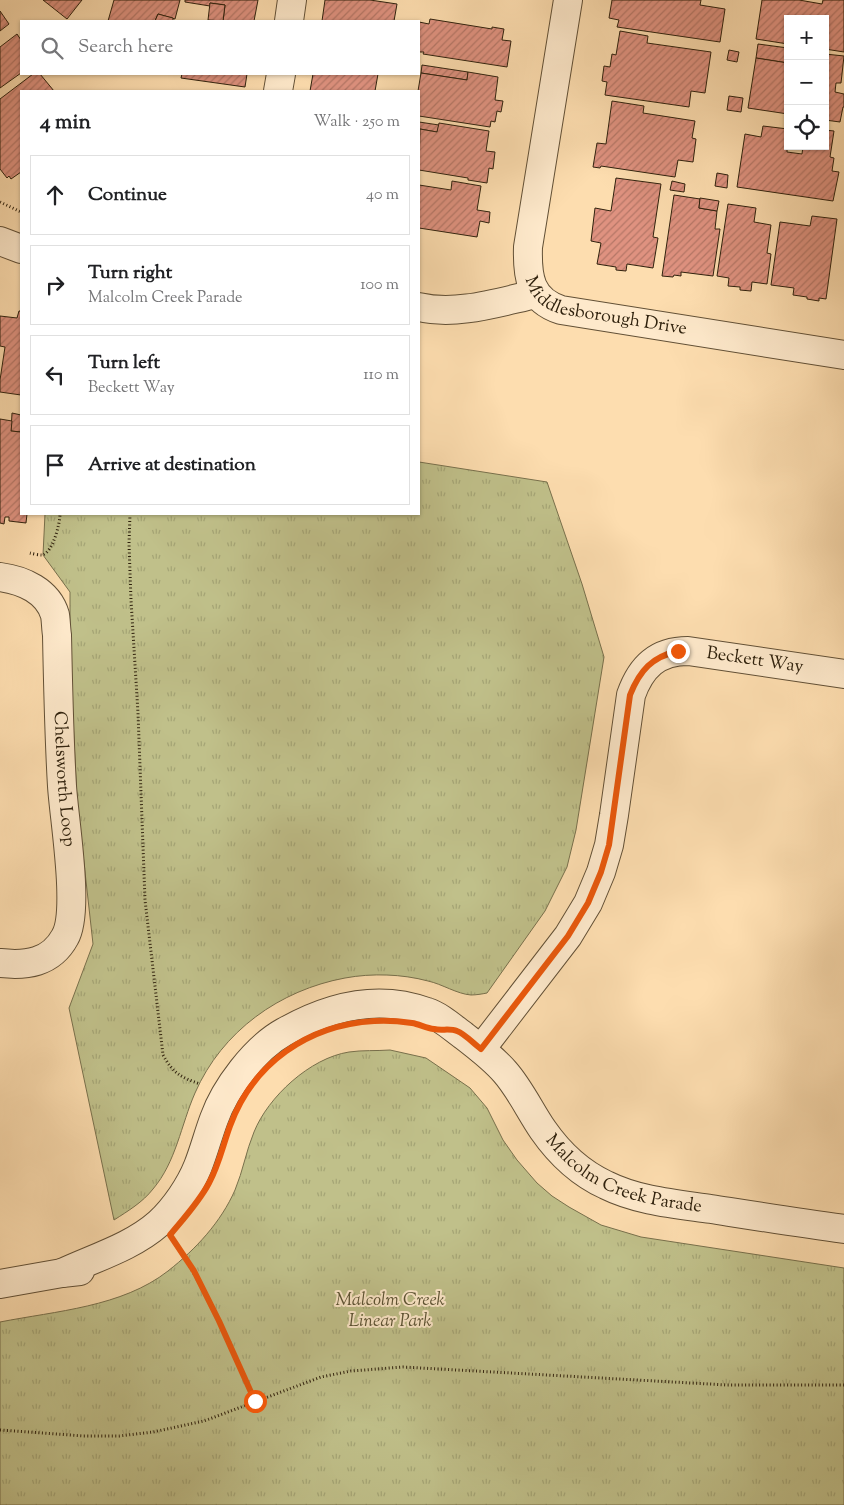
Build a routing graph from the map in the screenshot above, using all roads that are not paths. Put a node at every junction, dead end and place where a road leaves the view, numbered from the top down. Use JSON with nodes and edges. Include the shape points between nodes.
{"nodes":[{"id":1,"x":292,"y":0,"type":"edge"},
{"id":2,"x":568,"y":0,"type":"edge"},
{"id":3,"x":289,"y":20,"type":"edge"},
{"id":4,"x":281,"y":75,"type":"edge"},
{"id":5,"x":278,"y":90,"type":"edge"},
{"id":6,"x":0,"y":241,"type":"edge"},
{"id":7,"x":20,"y":250,"type":"edge"},
{"id":8,"x":536,"y":294,"type":"junction"},
{"id":9,"x":420,"y":307,"type":"edge"},
{"id":10,"x":844,"y":354,"type":"edge"},
{"id":11,"x":0,"y":577,"type":"edge"},
{"id":12,"x":844,"y":674,"type":"edge"},
{"id":13,"x":0,"y":963,"type":"edge"},
{"id":14,"x":456,"y":1031,"type":"junction"},
{"id":15,"x":481,"y":1049,"type":"junction"},
{"id":16,"x":844,"y":1229,"type":"edge"},
{"id":17,"x":62,"y":1272,"type":"junction"},
{"id":18,"x":0,"y":1284,"type":"edge"}],
"edges":[{"from":1,"to":3,"type":"street"},
{"from":2,"to":8,"type":"street","name":"Middlesborough Drive","via":[[528,247],[527,267]]},
{"from":4,"to":5,"type":"street"},
{"from":6,"to":7,"type":"street"},
{"from":8,"to":9,"type":"street","via":[[455,309]]},
{"from":8,"to":10,"type":"street","name":"Middlesborough Drive","via":[[561,310]]},
{"from":11,"to":13,"type":"street","name":"Chelsworth Loop","via":[[28,585],[40,593],[55,616],[62,789],[72,900],[71,920],[58,947],[31,963]]},
{"from":12,"to":15,"type":"street","name":"Beckett Way","via":[[688,651],[656,658],[645,668],[630,695],[609,845],[588,903],[568,936]]},
{"from":14,"to":15,"type":"street","name":"Malcolm Creek Parade"},
{"from":14,"to":17,"type":"street","name":"Malcolm Creek Parade","via":[[391,1020],[331,1028],[300,1041],[254,1080],[240,1101],[209,1183],[170,1235],[120,1265]]},
{"from":14,"to":17,"type":"street","name":"Malcolm Creek Parade","via":[[429,1012],[373,1003],[312,1017],[281,1033],[236,1077],[214,1117],[198,1168],[183,1194],[159,1222],[132,1242]]},
{"from":15,"to":16,"type":"street","name":"Malcolm Creek Parade","via":[[505,1072],[559,1152],[605,1185],[637,1197]]},
{"from":17,"to":18,"type":"street","name":"Malcolm Creek Parade"}]}
